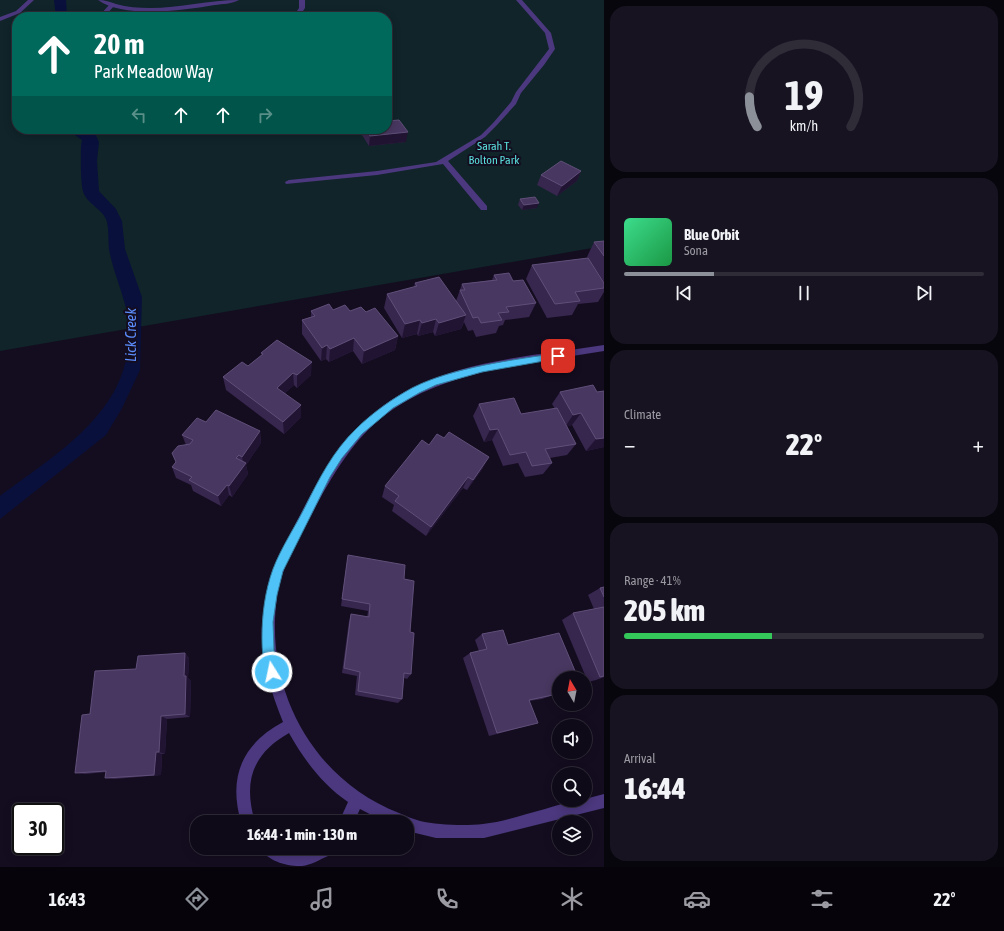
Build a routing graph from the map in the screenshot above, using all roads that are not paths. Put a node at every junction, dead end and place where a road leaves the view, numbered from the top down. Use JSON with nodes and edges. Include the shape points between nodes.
{"nodes":[{"id":1,"x":31,"y":0,"type":"edge"},
{"id":2,"x":236,"y":0,"type":"edge"},
{"id":3,"x":302,"y":0,"type":"edge"},
{"id":4,"x":519,"y":0,"type":"edge"},
{"id":5,"x":106,"y":3,"type":"edge"},
{"id":6,"x":17,"y":12,"type":"edge"},
{"id":7,"x":299,"y":12,"type":"edge"},
{"id":8,"x":12,"y":14,"type":"edge"},
{"id":9,"x":0,"y":19,"type":"edge"},
{"id":10,"x":444,"y":161,"type":"junction"},
{"id":11,"x":289,"y":182,"type":"dead end"},
{"id":12,"x":484,"y":208,"type":"dead end"},
{"id":13,"x":604,"y":348,"type":"edge"},
{"id":14,"x":291,"y":725,"type":"junction"},
{"id":15,"x":357,"y":800,"type":"junction"},
{"id":16,"x":604,"y":801,"type":"edge"},
{"id":17,"x":246,"y":815,"type":"edge"},
{"id":18,"x":350,"y":815,"type":"edge"},
{"id":19,"x":386,"y":815,"type":"edge"},
{"id":20,"x":414,"y":826,"type":"edge"},
{"id":21,"x":280,"y":855,"type":"edge"},
{"id":22,"x":312,"y":855,"type":"edge"}],
"edges":[{"from":1,"to":6,"type":"street"},
{"from":2,"to":5,"type":"street","via":[[155,9]]},
{"from":3,"to":7,"type":"street"},
{"from":4,"to":10,"type":"street","via":[[548,33],[552,49],[518,92],[514,103],[495,124],[483,136]]},
{"from":8,"to":9,"type":"street"},
{"from":10,"to":11,"type":"street","via":[[395,170]]},
{"from":10,"to":12,"type":"street"},
{"from":13,"to":14,"type":"street","via":[[482,369],[434,382],[390,406],[359,432],[339,456],[324,479],[278,570],[269,608],[268,650],[278,695]]},
{"from":14,"to":15,"type":"street","via":[[319,765]]},
{"from":14,"to":17,"type":"street","via":[[266,740],[253,754],[242,792]]},
{"from":15,"to":18,"type":"street"},
{"from":15,"to":19,"type":"street"},
{"from":16,"to":20,"type":"street","via":[[484,832],[436,831]]},
{"from":21,"to":22,"type":"street","via":[[300,859]]}]}
